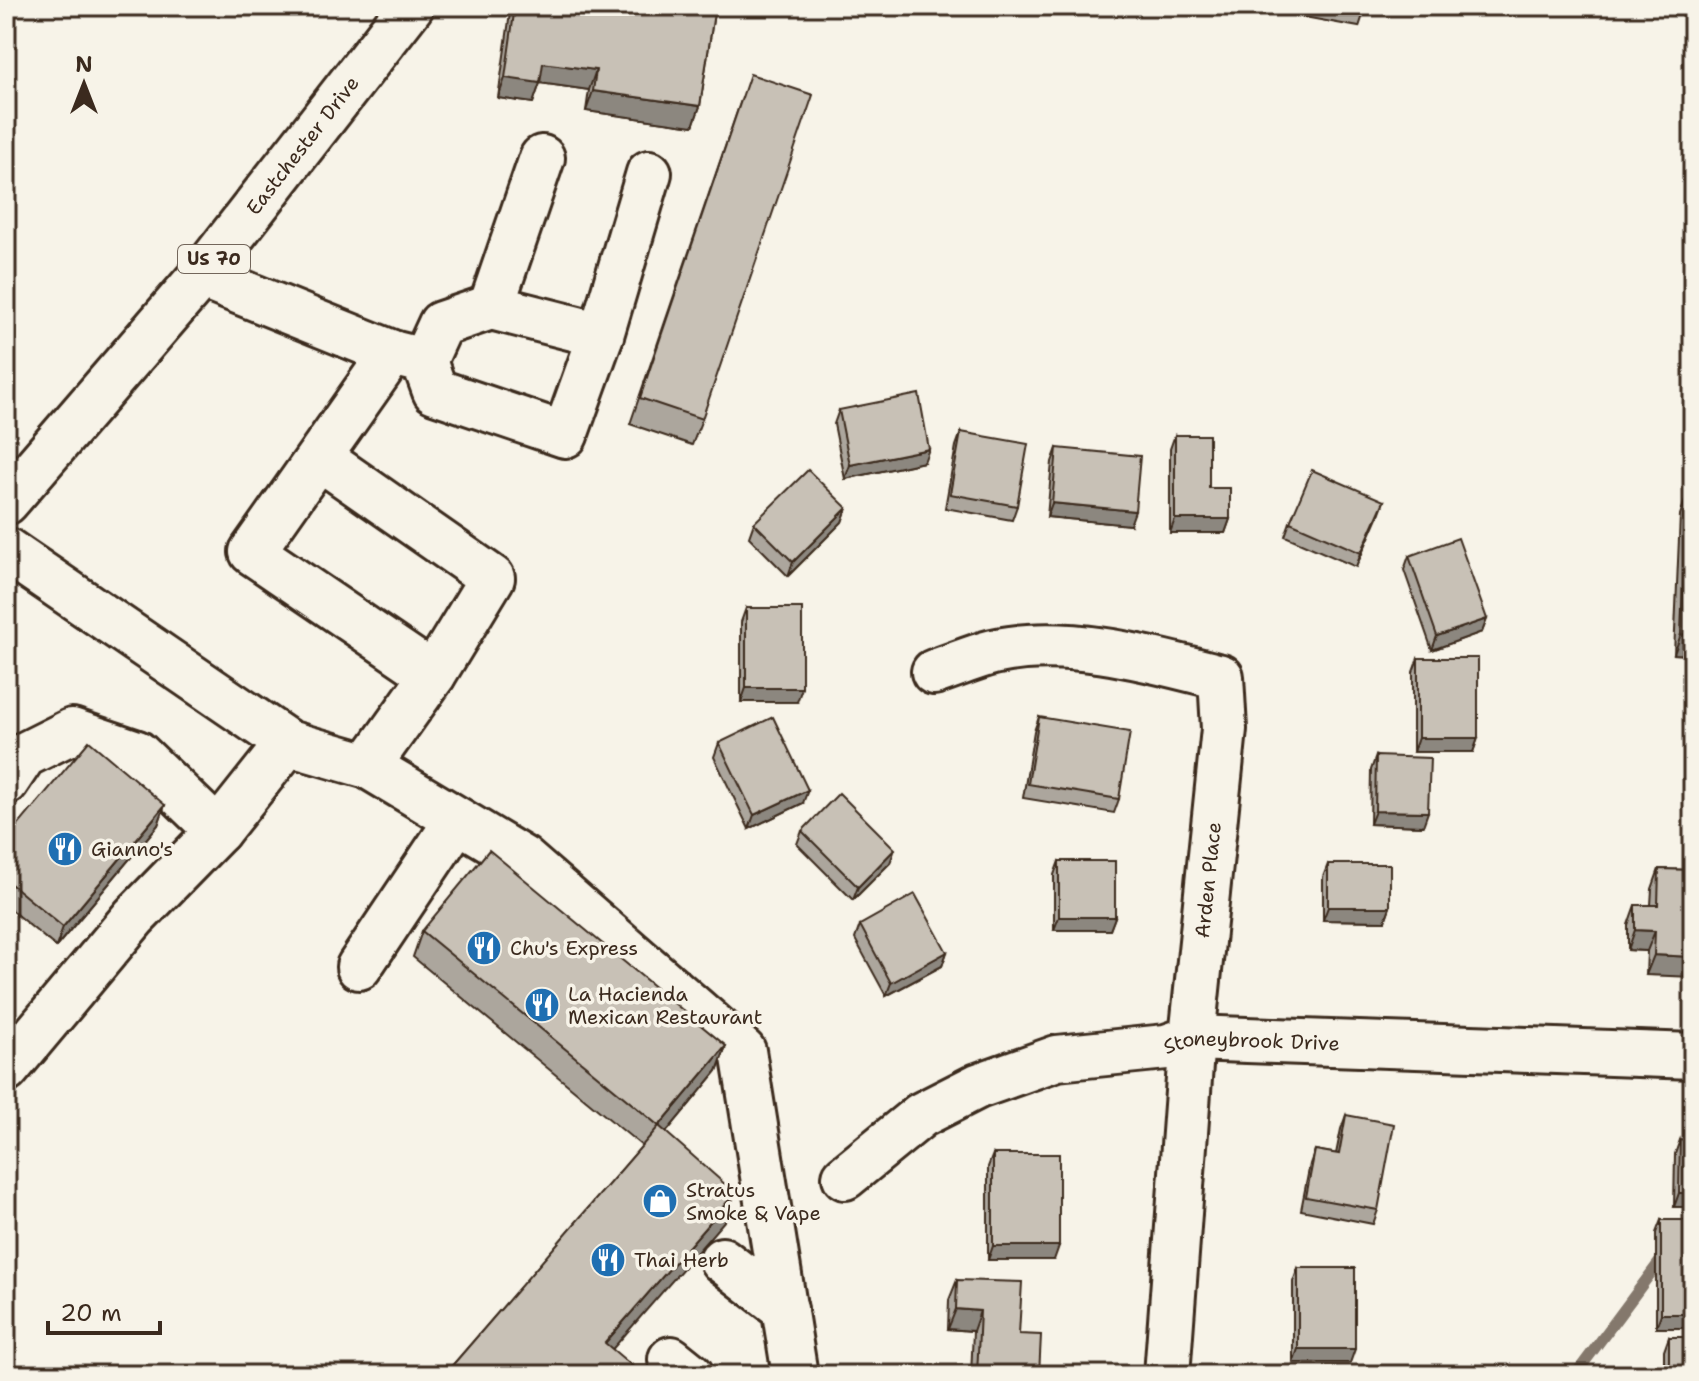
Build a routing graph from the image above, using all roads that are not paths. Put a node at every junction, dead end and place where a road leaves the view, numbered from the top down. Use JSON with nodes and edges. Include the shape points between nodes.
{"nodes":[{"id":1,"x":411,"y":6,"type":"edge"},
{"id":2,"x":542,"y":158,"type":"dead end"},
{"id":3,"x":649,"y":173,"type":"dead end"},
{"id":4,"x":201,"y":276,"type":"junction"},
{"id":5,"x":491,"y":307,"type":"junction"},
{"id":6,"x":601,"y":335,"type":"junction"},
{"id":7,"x":408,"y":357,"type":"junction"},
{"id":8,"x":320,"y":458,"type":"junction"},
{"id":9,"x":6,"y":502,"type":"edge"},
{"id":10,"x":6,"y":550,"type":"edge"},
{"id":11,"x":934,"y":672,"type":"dead end"},
{"id":12,"x":433,"y":675,"type":"junction"},
{"id":13,"x":288,"y":743,"type":"junction"},
{"id":14,"x":368,"y":766,"type":"junction"},
{"id":15,"x":15,"y":768,"type":"edge"},
{"id":16,"x":456,"y":822,"type":"junction"},
{"id":17,"x":218,"y":831,"type":"junction"},
{"id":18,"x":359,"y":967,"type":"dead end"},
{"id":19,"x":1192,"y":1038,"type":"junction"},
{"id":20,"x":11,"y":1052,"type":"edge"},
{"id":21,"x":1693,"y":1056,"type":"edge"},
{"id":22,"x":845,"y":1177,"type":"dead end"},
{"id":23,"x":722,"y":1260,"type":"dead end"},
{"id":24,"x":785,"y":1309,"type":"junction"},
{"id":25,"x":795,"y":1375,"type":"edge"},
{"id":26,"x":1167,"y":1375,"type":"edge"}],
"edges":[{"from":1,"to":4,"type":"street","name":"Eastchester Drive","number":"US 70"},
{"from":2,"to":5,"type":"street"},
{"from":3,"to":6,"type":"street"},
{"from":4,"to":7,"type":"street"},
{"from":4,"to":9,"type":"street","name":"Eastchester Drive","number":"US 70"},
{"from":5,"to":6,"type":"street"},
{"from":5,"to":7,"type":"street","via":[[441,324]]},
{"from":6,"to":7,"type":"street","via":[[565,435],[435,391]]},
{"from":7,"to":8,"type":"street"},
{"from":8,"to":12,"type":"street","via":[[492,578]]},
{"from":8,"to":12,"type":"street","via":[[252,552]]},
{"from":10,"to":13,"type":"street"},
{"from":11,"to":19,"type":"street","name":"Arden Place","via":[[995,652],[1056,648],[1144,657],[1221,677],[1224,729]]},
{"from":12,"to":14,"type":"street"},
{"from":13,"to":14,"type":"street"},
{"from":13,"to":17,"type":"street"},
{"from":14,"to":16,"type":"street"},
{"from":15,"to":17,"type":"street","via":[[72,731],[137,753]]},
{"from":16,"to":18,"type":"street"},
{"from":16,"to":24,"type":"street","via":[[523,859],[743,1051]]},
{"from":17,"to":20,"type":"street"},
{"from":19,"to":21,"type":"street","name":"Stoneybrook Drive"},
{"from":19,"to":22,"type":"street","name":"Stoneybrook Drive","via":[[1166,1047],[1057,1058],[978,1086],[921,1115]]},
{"from":19,"to":26,"type":"street","name":"Arden Place"},
{"from":23,"to":24,"type":"street"},
{"from":24,"to":25,"type":"street"}]}
